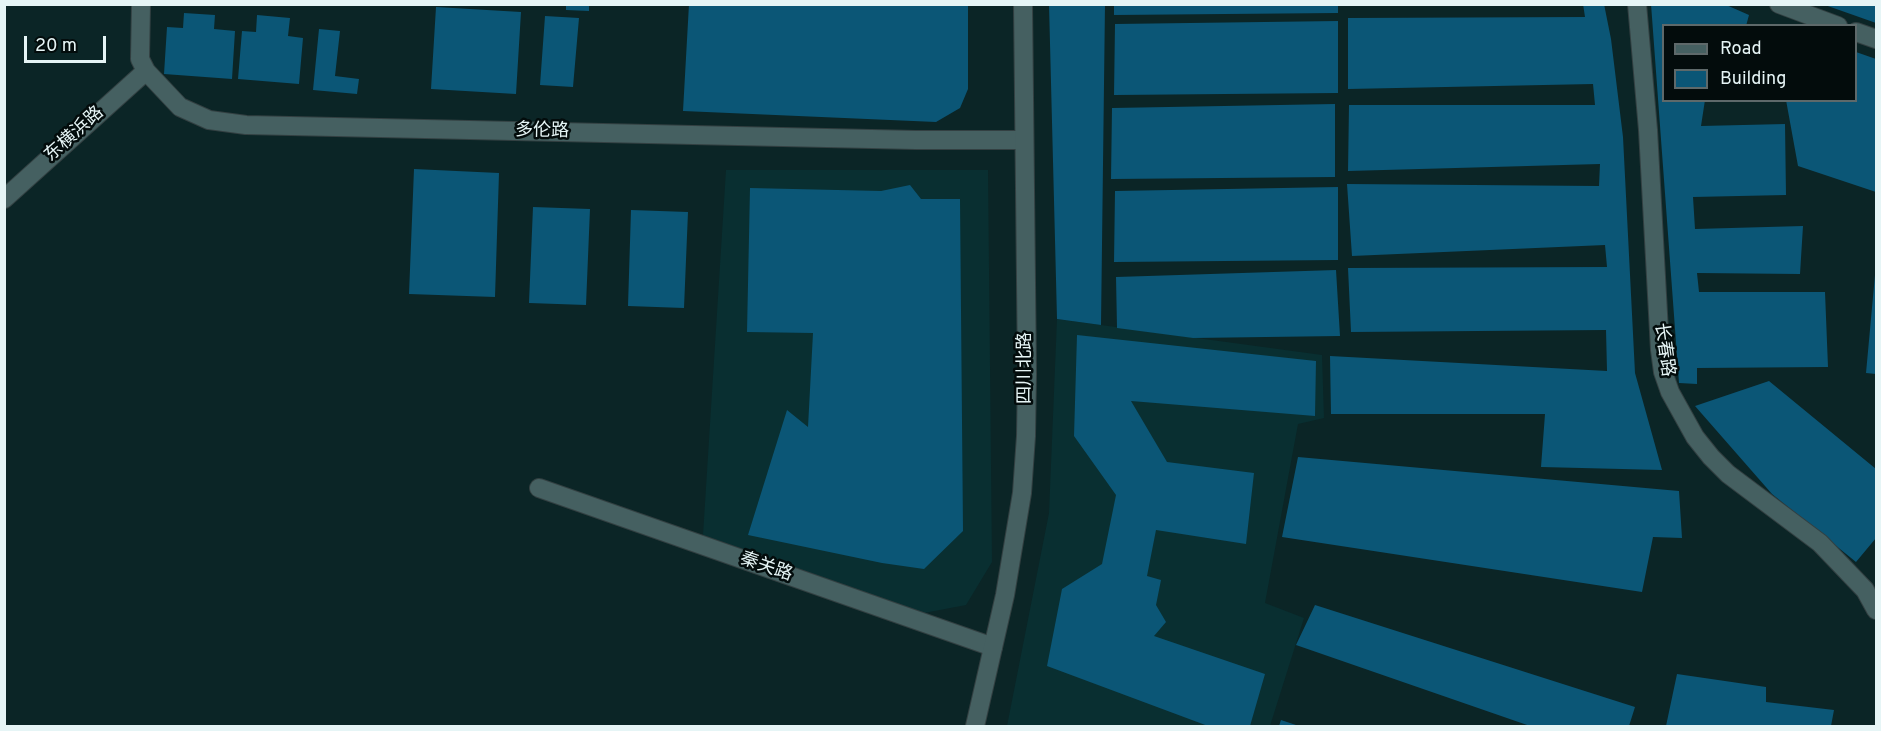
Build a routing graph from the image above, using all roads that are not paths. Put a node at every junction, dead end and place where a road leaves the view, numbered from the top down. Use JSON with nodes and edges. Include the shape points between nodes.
{"nodes":[{"id":1,"x":141,"y":4,"type":"edge"},
{"id":2,"x":1023,"y":4,"type":"edge"},
{"id":3,"x":1636,"y":4,"type":"edge"},
{"id":4,"x":1779,"y":4,"type":"edge"},
{"id":5,"x":1833,"y":24,"type":"edge"},
{"id":6,"x":1857,"y":32,"type":"edge"},
{"id":7,"x":1876,"y":39,"type":"edge"},
{"id":8,"x":146,"y":71,"type":"junction"},
{"id":9,"x":1024,"y":140,"type":"junction"},
{"id":10,"x":4,"y":199,"type":"edge"},
{"id":11,"x":540,"y":488,"type":"dead end"},
{"id":12,"x":1876,"y":610,"type":"edge"},
{"id":13,"x":993,"y":648,"type":"junction"},
{"id":14,"x":975,"y":726,"type":"edge"}],
"edges":[{"from":1,"to":8,"type":"street","via":[[140,59]]},
{"from":2,"to":9,"type":"street","name":"四川北路"},
{"from":3,"to":12,"type":"street","name":"长春路","via":[[1648,119],[1660,350],[1670,393],[1711,457],[1820,543],[1865,590]]},
{"from":4,"to":5,"type":"street"},
{"from":6,"to":7,"type":"street"},
{"from":8,"to":9,"type":"street","name":"多伦路","via":[[180,107],[209,120],[246,125]]},
{"from":8,"to":10,"type":"street","name":"东横浜路"},
{"from":9,"to":13,"type":"street","name":"四川北路","via":[[1026,436],[1017,532]]},
{"from":11,"to":13,"type":"street","name":"秦关路"},
{"from":13,"to":14,"type":"street","name":"四川北路"}]}
